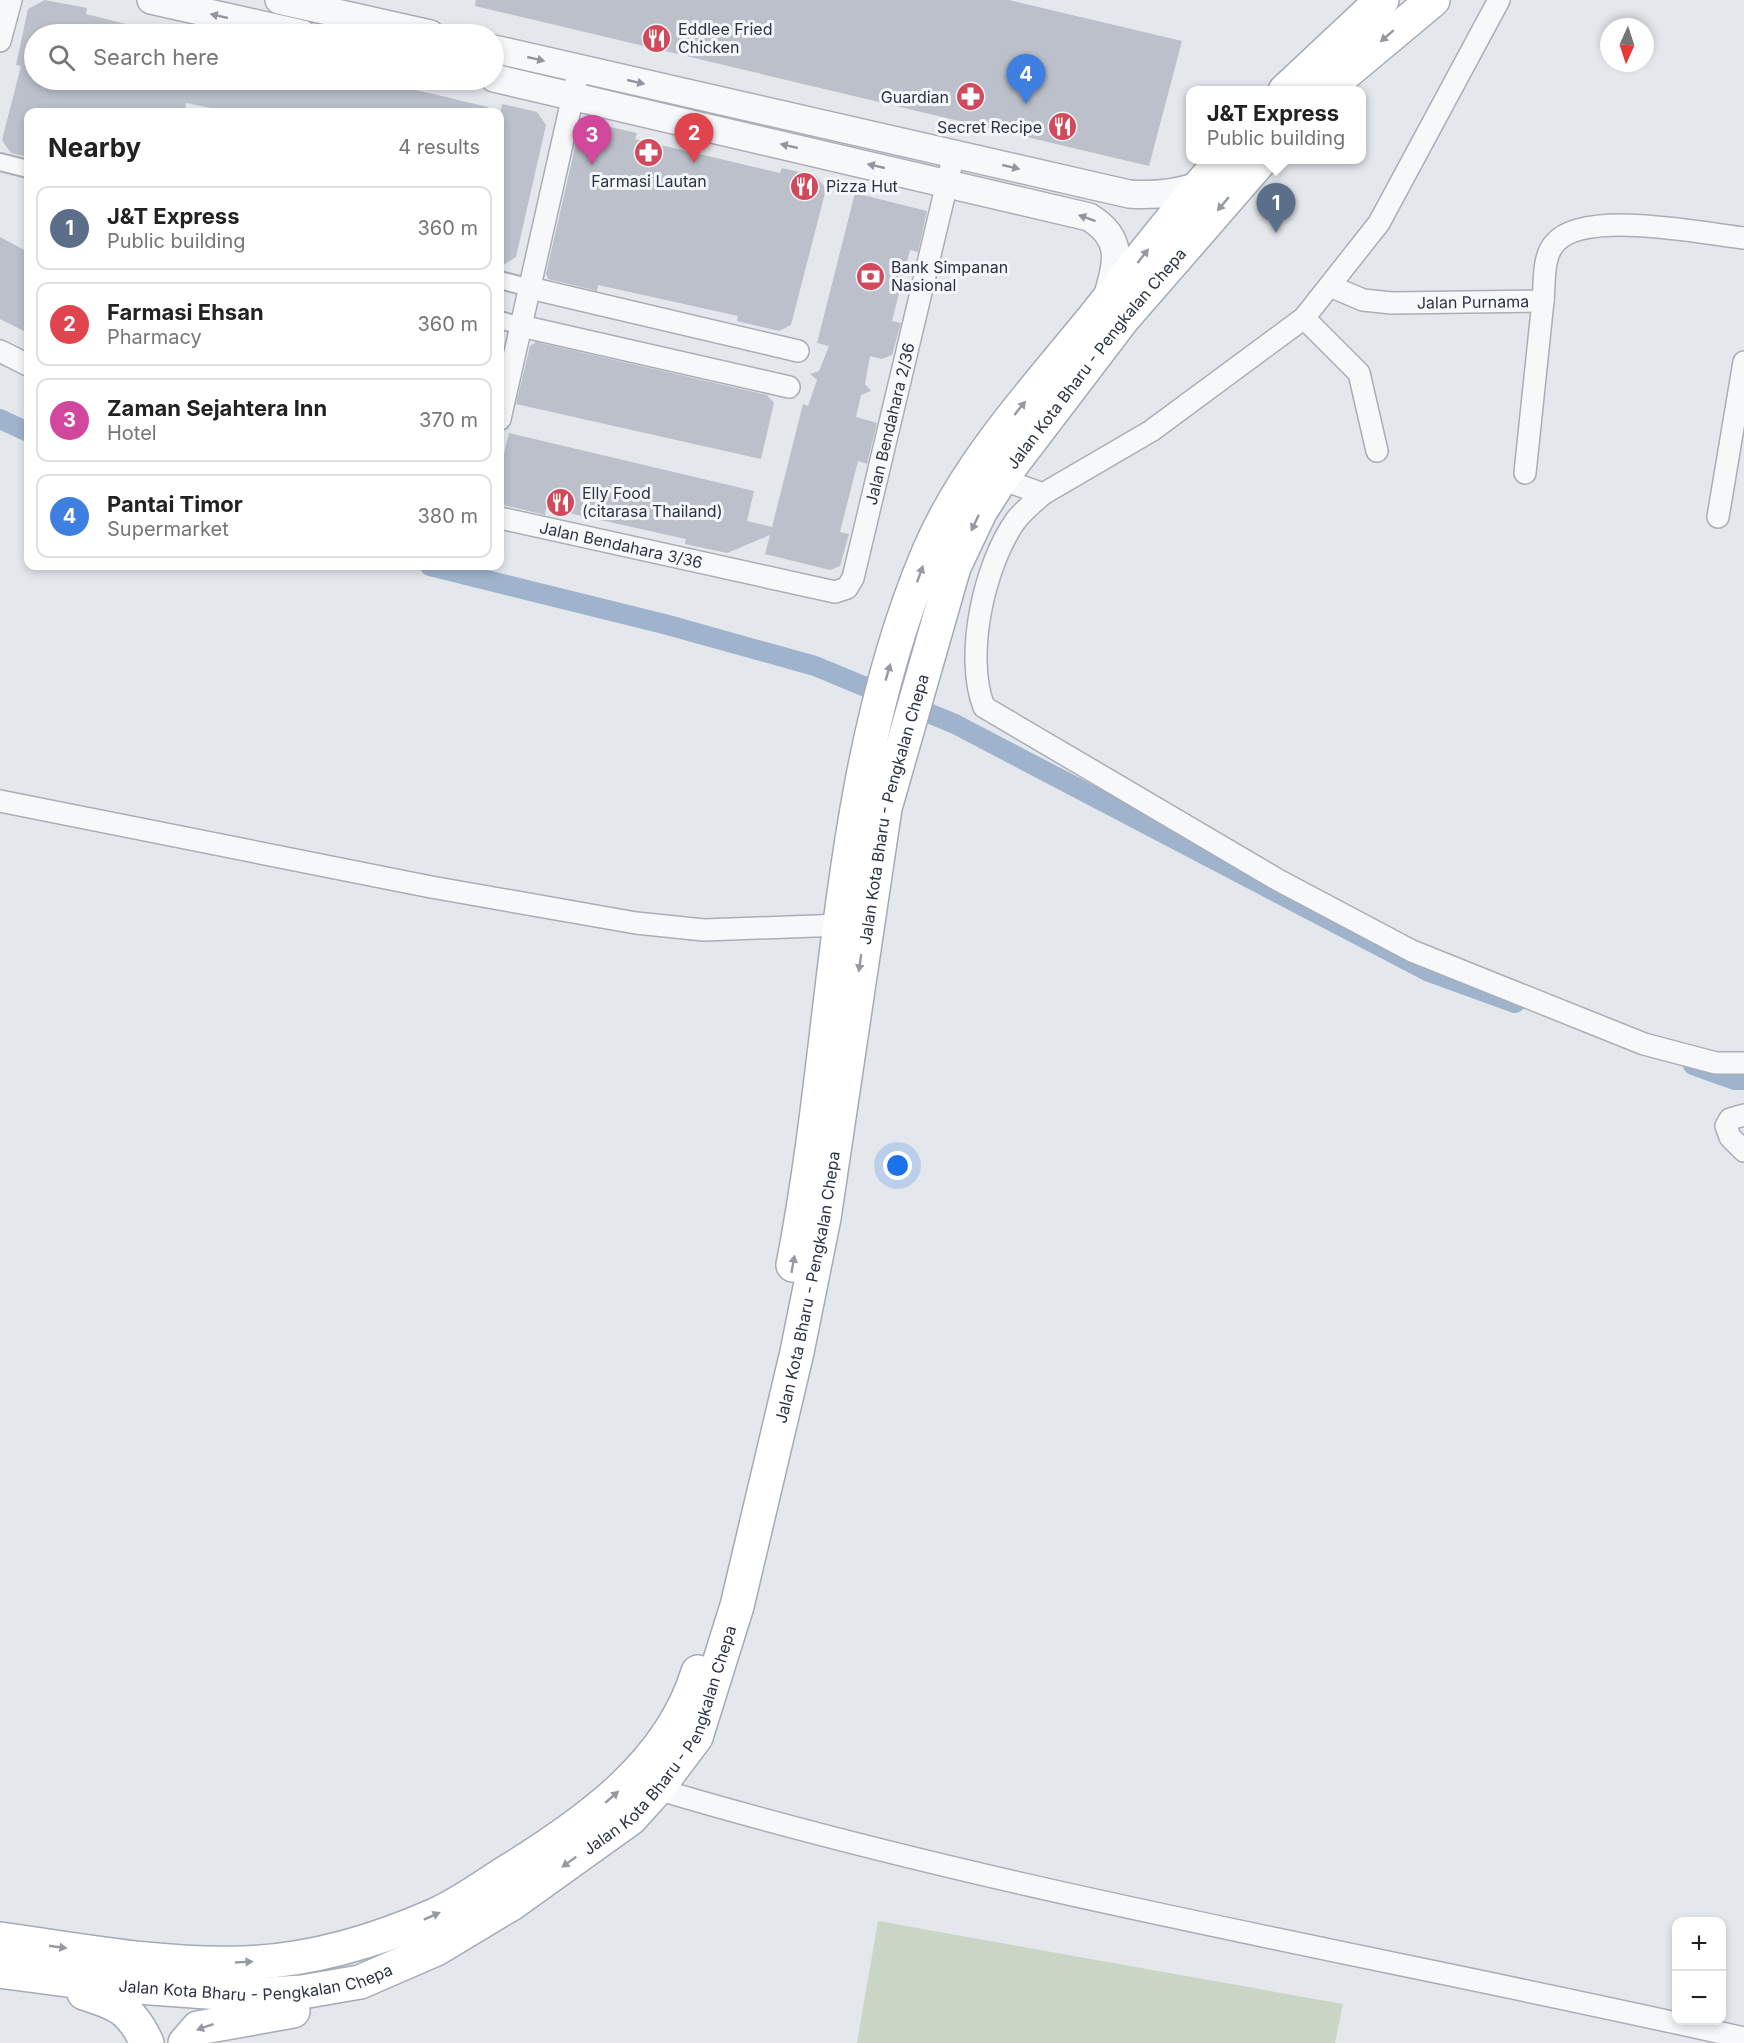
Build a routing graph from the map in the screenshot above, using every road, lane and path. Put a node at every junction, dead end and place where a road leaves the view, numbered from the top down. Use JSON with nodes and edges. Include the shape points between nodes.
{"nodes":[{"id":1,"x":11,"y":0,"type":"edge"},
{"id":2,"x":151,"y":0,"type":"edge"},
{"id":3,"x":279,"y":0,"type":"edge"},
{"id":4,"x":1382,"y":0,"type":"edge"},
{"id":5,"x":1433,"y":0,"type":"edge"},
{"id":6,"x":1498,"y":0,"type":"edge"},
{"id":7,"x":258,"y":24,"type":"edge"},
{"id":8,"x":386,"y":24,"type":"edge"},
{"id":9,"x":0,"y":41,"type":"edge"},
{"id":10,"x":504,"y":51,"type":"edge"},
{"id":11,"x":579,"y":69,"type":"junction"},
{"id":12,"x":504,"y":80,"type":"edge"},
{"id":13,"x":1289,"y":86,"type":"edge"},
{"id":14,"x":1329,"y":86,"type":"edge"},
{"id":15,"x":573,"y":97,"type":"junction"},
{"id":16,"x":954,"y":154,"type":"junction"},
{"id":17,"x":0,"y":162,"type":"edge"},
{"id":18,"x":1218,"y":164,"type":"edge"},
{"id":19,"x":1257,"y":164,"type":"edge"},
{"id":20,"x":24,"y":168,"type":"edge"},
{"id":21,"x":948,"y":182,"type":"junction"},
{"id":22,"x":1198,"y":186,"type":"junction"},
{"id":23,"x":1744,"y":238,"type":"edge"},
{"id":24,"x":504,"y":281,"type":"edge"},
{"id":25,"x":1330,"y":286,"type":"junction"},
{"id":26,"x":530,"y":288,"type":"junction"},
{"id":27,"x":1543,"y":301,"type":"junction"},
{"id":28,"x":1106,"y":302,"type":"junction"},
{"id":29,"x":1304,"y":318,"type":"junction"},
{"id":30,"x":504,"y":321,"type":"edge"},
{"id":31,"x":521,"y":326,"type":"junction"},
{"id":32,"x":0,"y":351,"type":"edge"},
{"id":33,"x":798,"y":351,"type":"dead end"},
{"id":34,"x":1744,"y":362,"type":"edge"},
{"id":35,"x":24,"y":363,"type":"edge"},
{"id":36,"x":789,"y":387,"type":"dead end"},
{"id":37,"x":504,"y":401,"type":"edge"},
{"id":38,"x":1377,"y":451,"type":"dead end"},
{"id":39,"x":1525,"y":473,"type":"dead end"},
{"id":40,"x":1001,"y":479,"type":"junction"},
{"id":41,"x":1042,"y":494,"type":"junction"},
{"id":42,"x":1718,"y":517,"type":"dead end"},
{"id":43,"x":504,"y":519,"type":"edge"},
{"id":44,"x":743,"y":572,"type":"joint"},
{"id":45,"x":0,"y":801,"type":"edge"},
{"id":46,"x":842,"y":925,"type":"junction"},
{"id":47,"x":1744,"y":1064,"type":"edge"},
{"id":48,"x":1744,"y":1115,"type":"edge"},
{"id":49,"x":1744,"y":1151,"type":"edge"},
{"id":50,"x":657,"y":1789,"type":"junction"},
{"id":51,"x":0,"y":1939,"type":"edge"},
{"id":52,"x":15,"y":1973,"type":"edge"},
{"id":53,"x":360,"y":1982,"type":"junction"},
{"id":54,"x":1744,"y":2038,"type":"edge"},
{"id":55,"x":147,"y":2043,"type":"edge"},
{"id":56,"x":184,"y":2043,"type":"edge"}],
"edges":[{"from":1,"to":9,"type":"street"},
{"from":7,"to":2,"type":"street","one_way":true},
{"from":3,"to":8,"type":"street"},
{"from":4,"to":13,"type":"main road"},
{"from":5,"to":14,"type":"main road","one_way":true},
{"from":6,"to":25,"type":"street","via":[[1378,223]]},
{"from":10,"to":11,"type":"street","one_way":true},
{"from":11,"to":15,"type":"street"},
{"from":11,"to":16,"type":"street","one_way":true},
{"from":12,"to":15,"type":"street"},
{"from":21,"to":15,"type":"street","one_way":true},
{"from":15,"to":26,"type":"street"},
{"from":16,"to":21,"type":"street","name":"Jalan Bendahara 2/36"},
{"from":16,"to":22,"type":"street","one_way":true,"via":[[1129,194],[1165,195]]},
{"from":17,"to":20,"type":"street"},
{"from":18,"to":22,"type":"main road","name":"Jalan Kota Bharu - Pengkalan Chepa"},
{"from":19,"to":40,"type":"main road","name":"Jalan Kota Bharu - Pengkalan Chepa","one_way":true,"via":[[1122,320]]},
{"from":28,"to":21,"type":"street","one_way":true,"via":[[1116,253],[1105,226],[1089,217]]},
{"from":21,"to":44,"type":"street","name":"Jalan Bendahara 2/36","via":[[853,578],[847,588],[835,592]]},
{"from":28,"to":22,"type":"main road","name":"Jalan Kota Bharu - Pengkalan Chepa","one_way":true},
{"from":23,"to":27,"type":"street","name":"Jalan Purnama","via":[[1637,225],[1584,229],[1556,241],[1548,253]]},
{"from":24,"to":26,"type":"street"},
{"from":25,"to":27,"type":"street","name":"Jalan Purnama","via":[[1363,300],[1392,303]]},
{"from":25,"to":29,"type":"street"},
{"from":26,"to":31,"type":"street"},
{"from":26,"to":33,"type":"street"},
{"from":27,"to":39,"type":"street"},
{"from":46,"to":28,"type":"main road","name":"Jalan Kota Bharu - Pengkalan Chepa","one_way":true,"via":[[875,716],[900,629],[930,549],[957,498],[1003,428]]},
{"from":29,"to":38,"type":"street","via":[[1359,373]]},
{"from":29,"to":41,"type":"street","via":[[1151,430]]},
{"from":30,"to":31,"type":"street"},
{"from":31,"to":36,"type":"street"},
{"from":31,"to":37,"type":"street"},
{"from":32,"to":35,"type":"street"},
{"from":34,"to":42,"type":"street"},
{"from":40,"to":41,"type":"street"},
{"from":40,"to":50,"type":"main road","name":"Jalan Kota Bharu - Pengkalan Chepa","one_way":true,"via":[[954,567],[885,808],[824,1218],[795,1363],[737,1606],[696,1737]]},
{"from":41,"to":47,"type":"street","via":[[1016,519],[997,554],[979,617],[976,669],[984,708],[1278,880],[1412,951],[1644,1044],[1716,1063]]},
{"from":43,"to":44,"type":"street","name":"Jalan Bendahara 3/36"},
{"from":45,"to":46,"type":"street","via":[[431,887],[636,923],[704,930]]},
{"from":51,"to":46,"type":"main road","name":"Jalan Kota Bharu - Pengkalan Chepa","one_way":true,"via":[[167,1960],[244,1963],[325,1952],[397,1930],[438,1914],[569,1834],[625,1785],[671,1731],[696,1679],[721,1592],[784,1309]]},
{"from":48,"to":49,"type":"street","via":[[1730,1119],[1726,1126],[1730,1137]]},
{"from":50,"to":53,"type":"main road","name":"Jalan Kota Bharu - Pengkalan Chepa","one_way":true,"via":[[631,1818],[511,1904],[436,1949]]},
{"from":50,"to":54,"type":"street","via":[[998,1879]]},
{"from":52,"to":53,"type":"main road","name":"Jalan Kota Bharu - Pengkalan Chepa","via":[[248,1995],[302,1992]]},
{"from":52,"to":55,"type":"main road","via":[[115,2003],[133,2016]]},
{"from":53,"to":56,"type":"main road","one_way":true,"via":[[310,2008],[198,2028]]}]}
